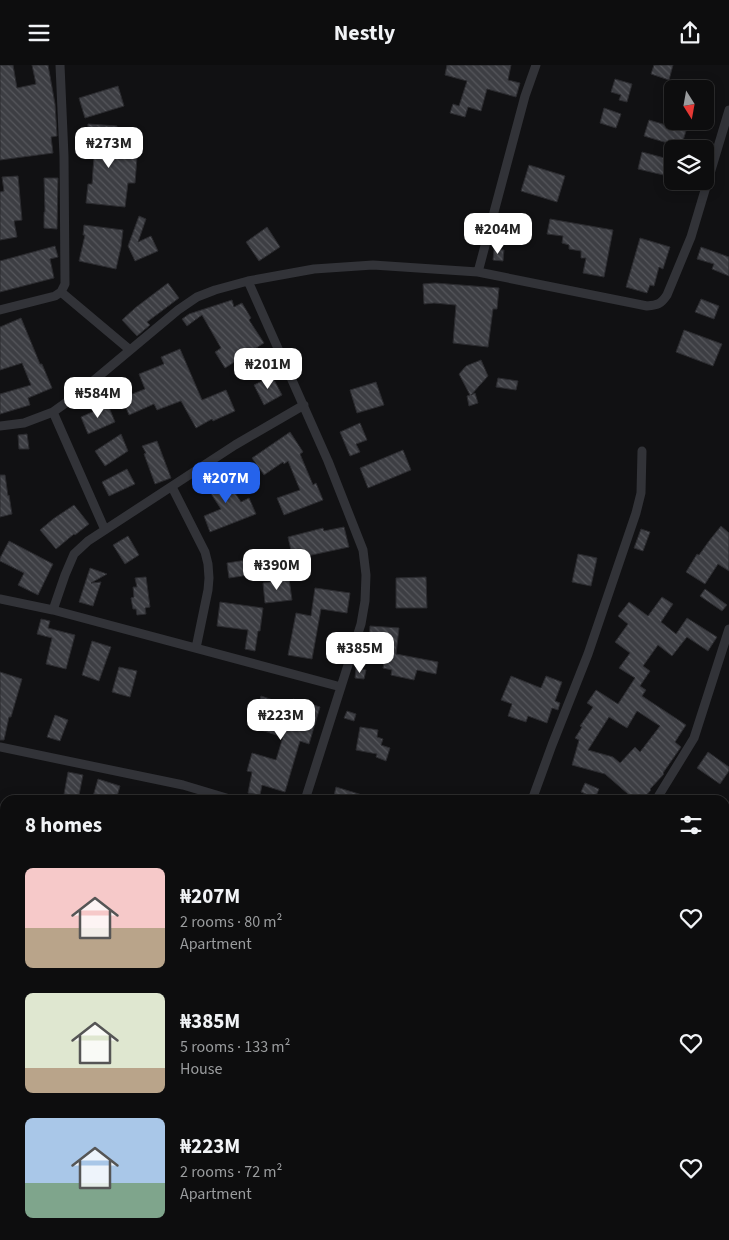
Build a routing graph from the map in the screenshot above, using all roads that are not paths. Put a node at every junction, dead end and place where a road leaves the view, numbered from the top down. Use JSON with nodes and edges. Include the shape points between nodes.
{"nodes":[{"id":1,"x":60,"y":65,"type":"edge"},
{"id":2,"x":536,"y":65,"type":"edge"},
{"id":3,"x":728,"y":116,"type":"edge"},
{"id":4,"x":478,"y":271,"type":"junction"},
{"id":5,"x":248,"y":281,"type":"junction"},
{"id":6,"x":61,"y":292,"type":"junction"},
{"id":7,"x":0,"y":310,"type":"edge"},
{"id":8,"x":130,"y":350,"type":"junction"},
{"id":9,"x":304,"y":405,"type":"junction"},
{"id":10,"x":53,"y":412,"type":"junction"},
{"id":11,"x":0,"y":426,"type":"edge"},
{"id":12,"x":642,"y":451,"type":"dead end"},
{"id":13,"x":172,"y":487,"type":"junction"},
{"id":14,"x":105,"y":530,"type":"junction"},
{"id":15,"x":0,"y":599,"type":"edge"},
{"id":16,"x":53,"y":610,"type":"junction"},
{"id":17,"x":729,"y":629,"type":"edge"},
{"id":18,"x":196,"y":648,"type":"junction"},
{"id":19,"x":725,"y":652,"type":"edge"},
{"id":20,"x":341,"y":687,"type":"junction"},
{"id":21,"x":0,"y":747,"type":"edge"},
{"id":22,"x":216,"y":795,"type":"edge"},
{"id":23,"x":307,"y":795,"type":"edge"},
{"id":24,"x":534,"y":795,"type":"edge"},
{"id":25,"x":659,"y":795,"type":"edge"}],
"edges":[{"from":1,"to":6,"type":"street","via":[[65,283]]},
{"from":2,"to":4,"type":"street"},
{"from":3,"to":4,"type":"street","via":[[692,237],[667,295],[657,305],[647,306]]},
{"from":4,"to":5,"type":"street","via":[[373,265],[314,269]]},
{"from":5,"to":8,"type":"street","via":[[197,297]]},
{"from":5,"to":9,"type":"street"},
{"from":6,"to":7,"type":"street"},
{"from":6,"to":8,"type":"street"},
{"from":8,"to":10,"type":"street"},
{"from":9,"to":13,"type":"street"},
{"from":9,"to":20,"type":"street","via":[[363,549],[365,601]]},
{"from":10,"to":11,"type":"street","via":[[24,423]]},
{"from":10,"to":14,"type":"street"},
{"from":12,"to":24,"type":"street","via":[[641,493],[636,513],[588,654]]},
{"from":13,"to":14,"type":"street"},
{"from":13,"to":18,"type":"street","via":[[208,564],[208,590]]},
{"from":14,"to":16,"type":"street","via":[[74,554]]},
{"from":15,"to":16,"type":"street"},
{"from":16,"to":18,"type":"street"},
{"from":17,"to":19,"type":"street"},
{"from":18,"to":20,"type":"street"},
{"from":19,"to":25,"type":"street","via":[[694,738]]},
{"from":20,"to":23,"type":"street"},
{"from":21,"to":22,"type":"street","via":[[183,785]]}]}
